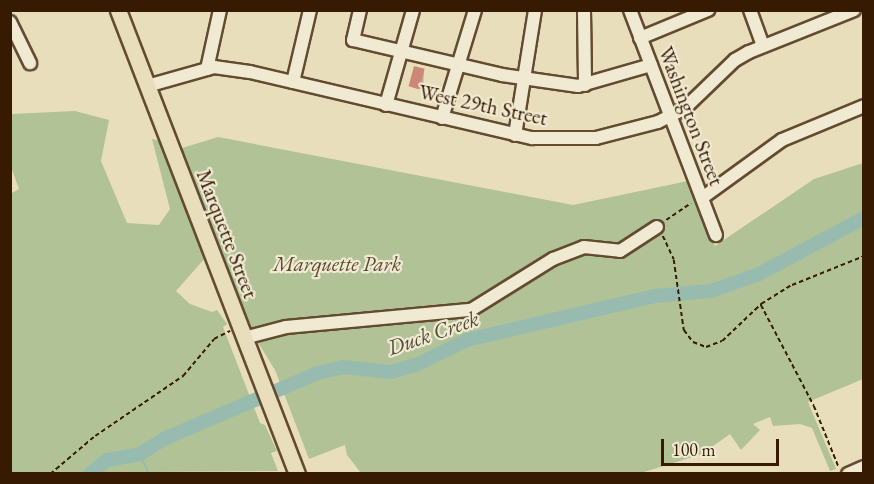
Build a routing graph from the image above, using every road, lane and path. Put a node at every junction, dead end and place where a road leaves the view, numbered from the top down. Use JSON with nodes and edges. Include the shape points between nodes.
{"nodes":[{"id":1,"x":118,"y":10,"type":"edge"},
{"id":2,"x":220,"y":10,"type":"edge"},
{"id":3,"x":310,"y":10,"type":"edge"},
{"id":4,"x":360,"y":10,"type":"edge"},
{"id":5,"x":413,"y":10,"type":"edge"},
{"id":6,"x":475,"y":10,"type":"edge"},
{"id":7,"x":535,"y":10,"type":"edge"},
{"id":8,"x":584,"y":10,"type":"edge"},
{"id":9,"x":630,"y":10,"type":"edge"},
{"id":10,"x":708,"y":10,"type":"edge"},
{"id":11,"x":750,"y":10,"type":"edge"},
{"id":12,"x":854,"y":10,"type":"edge"},
{"id":13,"x":10,"y":22,"type":"edge"},
{"id":14,"x":640,"y":38,"type":"junction"},
{"id":15,"x":763,"y":46,"type":"junction"},
{"id":16,"x":401,"y":53,"type":"junction"},
{"id":17,"x":30,"y":63,"type":"dead end"},
{"id":18,"x":458,"y":65,"type":"junction"},
{"id":19,"x":651,"y":65,"type":"junction"},
{"id":20,"x":207,"y":69,"type":"junction"},
{"id":21,"x":524,"y":79,"type":"junction"},
{"id":22,"x":293,"y":82,"type":"junction"},
{"id":23,"x":585,"y":85,"type":"junction"},
{"id":24,"x":147,"y":86,"type":"junction"},
{"id":25,"x":386,"y":105,"type":"junction"},
{"id":26,"x":864,"y":106,"type":"edge"},
{"id":27,"x":671,"y":116,"type":"junction"},
{"id":28,"x":442,"y":118,"type":"junction"},
{"id":29,"x":515,"y":135,"type":"junction"},
{"id":30,"x":702,"y":198,"type":"junction"},
{"id":31,"x":657,"y":227,"type":"junction"},
{"id":32,"x":716,"y":236,"type":"dead end"},
{"id":33,"x":864,"y":256,"type":"edge"},
{"id":34,"x":761,"y":304,"type":"junction"},
{"id":35,"x":244,"y":338,"type":"junction"},
{"id":36,"x":864,"y":467,"type":"edge"},
{"id":37,"x":50,"y":474,"type":"edge"},
{"id":38,"x":297,"y":474,"type":"edge"},
{"id":39,"x":841,"y":474,"type":"edge"},
{"id":40,"x":848,"y":474,"type":"edge"}],
"edges":[{"from":1,"to":24,"type":"main road","name":"Marquette Street"},
{"from":2,"to":20,"type":"street"},
{"from":3,"to":22,"type":"street"},
{"from":4,"to":16,"type":"street","via":[[353,40]]},
{"from":5,"to":16,"type":"street"},
{"from":6,"to":18,"type":"street"},
{"from":7,"to":21,"type":"street"},
{"from":8,"to":23,"type":"street"},
{"from":9,"to":14,"type":"street","name":"Washington Street"},
{"from":10,"to":14,"type":"street"},
{"from":11,"to":15,"type":"street"},
{"from":12,"to":15,"type":"street","name":"West 29th Street"},
{"from":13,"to":17,"type":"street"},
{"from":14,"to":19,"type":"street","name":"Washington Street"},
{"from":15,"to":27,"type":"street","name":"West 29th Street","via":[[735,60],[684,109]]},
{"from":16,"to":18,"type":"street"},
{"from":16,"to":25,"type":"street"},
{"from":18,"to":21,"type":"street"},
{"from":18,"to":28,"type":"street"},
{"from":19,"to":23,"type":"street"},
{"from":19,"to":27,"type":"street","name":"Washington Street"},
{"from":20,"to":22,"type":"street","name":"West 29th Street","via":[[249,72]]},
{"from":20,"to":24,"type":"street","name":"West 29th Street"},
{"from":21,"to":23,"type":"street"},
{"from":21,"to":29,"type":"street"},
{"from":22,"to":25,"type":"street","name":"West 29th Street"},
{"from":24,"to":35,"type":"main road","name":"Marquette Street"},
{"from":25,"to":28,"type":"street","name":"West 29th Street"},
{"from":26,"to":30,"type":"street","via":[[782,140]]},
{"from":27,"to":29,"type":"street","name":"West 29th Street","via":[[633,131],[596,138],[560,140]]},
{"from":27,"to":30,"type":"street","name":"Washington Street"},
{"from":28,"to":29,"type":"street","name":"West 29th Street"},
{"from":30,"to":31,"type":"path","via":[[682,207]]},
{"from":30,"to":32,"type":"street","name":"Washington Street"},
{"from":31,"to":34,"type":"path","via":[[669,244],[684,330],[693,342],[706,347],[722,341]]},
{"from":31,"to":35,"type":"street","via":[[620,251],[584,247],[553,259],[471,310],[286,327]]},
{"from":33,"to":34,"type":"path","via":[[792,285]]},
{"from":34,"to":39,"type":"path","via":[[814,406]]},
{"from":35,"to":37,"type":"path","via":[[214,339],[183,376],[95,436]]},
{"from":35,"to":38,"type":"main road","name":"Marquette Street"},
{"from":36,"to":40,"type":"street"}]}
